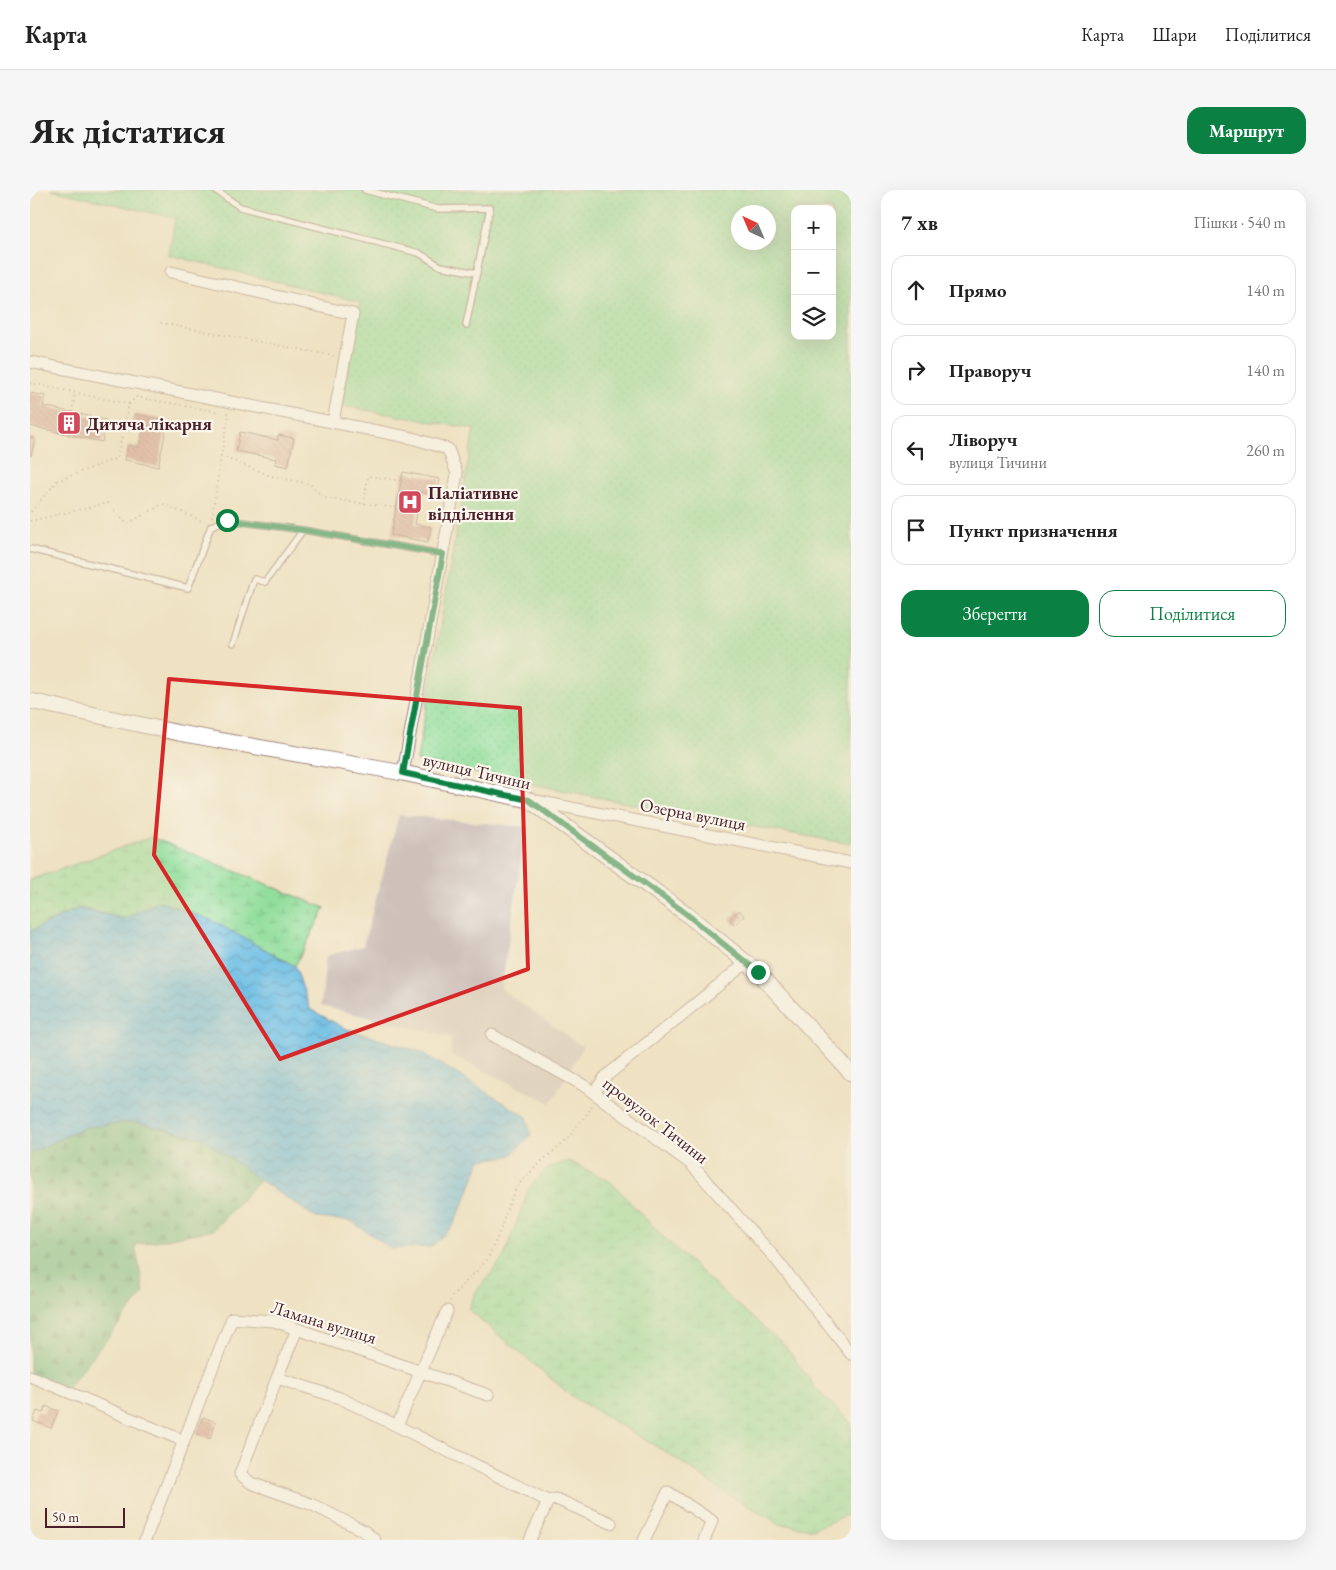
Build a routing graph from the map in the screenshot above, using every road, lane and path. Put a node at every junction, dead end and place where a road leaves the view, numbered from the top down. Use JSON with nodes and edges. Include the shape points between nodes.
{"nodes":[{"id":1,"x":215,"y":190,"type":"edge"},
{"id":2,"x":365,"y":190,"type":"edge"},
{"id":3,"x":171,"y":272,"type":"dead end"},
{"id":4,"x":477,"y":273,"type":"junction"},
{"id":5,"x":161,"y":323,"type":"dead end"},
{"id":6,"x":466,"y":325,"type":"dead end"},
{"id":7,"x":345,"y":358,"type":"junction"},
{"id":8,"x":30,"y":362,"type":"edge"},
{"id":9,"x":30,"y":383,"type":"edge"},
{"id":10,"x":75,"y":393,"type":"junction"},
{"id":11,"x":130,"y":404,"type":"junction"},
{"id":12,"x":72,"y":412,"type":"dead end"},
{"id":13,"x":333,"y":422,"type":"junction"},
{"id":14,"x":221,"y":456,"type":"junction"},
{"id":15,"x":402,"y":481,"type":"dead end"},
{"id":16,"x":364,"y":504,"type":"junction"},
{"id":17,"x":396,"y":508,"type":"dead end"},
{"id":18,"x":30,"y":513,"type":"edge"},
{"id":19,"x":30,"y":521,"type":"edge"},
{"id":20,"x":211,"y":526,"type":"junction"},
{"id":21,"x":303,"y":530,"type":"junction"},
{"id":22,"x":30,"y":549,"type":"edge"},
{"id":23,"x":443,"y":554,"type":"junction"},
{"id":24,"x":233,"y":644,"type":"dead end"},
{"id":25,"x":30,"y":701,"type":"edge"},
{"id":26,"x":403,"y":773,"type":"junction"},
{"id":27,"x":529,"y":800,"type":"junction"},
{"id":28,"x":851,"y":863,"type":"edge"},
{"id":29,"x":746,"y":963,"type":"junction"},
{"id":30,"x":492,"y":1034,"type":"dead end"},
{"id":31,"x":851,"y":1073,"type":"edge"},
{"id":32,"x":594,"y":1093,"type":"junction"},
{"id":33,"x":447,"y":1311,"type":"joint"},
{"id":34,"x":296,"y":1329,"type":"junction"},
{"id":35,"x":851,"y":1354,"type":"edge"},
{"id":36,"x":421,"y":1372,"type":"junction"},
{"id":37,"x":30,"y":1376,"type":"edge"},
{"id":38,"x":277,"y":1378,"type":"junction"},
{"id":39,"x":488,"y":1395,"type":"dead end"},
{"id":40,"x":397,"y":1426,"type":"junction"},
{"id":41,"x":184,"y":1441,"type":"junction"},
{"id":42,"x":548,"y":1501,"type":"junction"},
{"id":43,"x":611,"y":1523,"type":"dead end"},
{"id":44,"x":145,"y":1540,"type":"edge"},
{"id":45,"x":375,"y":1540,"type":"edge"},
{"id":46,"x":530,"y":1540,"type":"edge"},
{"id":47,"x":644,"y":1540,"type":"edge"},
{"id":48,"x":704,"y":1540,"type":"edge"}],
"edges":[{"from":1,"to":4,"type":"lane","via":[[240,207],[419,253],[440,266]]},
{"from":2,"to":4,"type":"lane","via":[[438,209],[490,208]]},
{"from":3,"to":7,"type":"street","via":[[353,314]]},
{"from":4,"to":6,"type":"lane"},
{"from":5,"to":7,"type":"path"},
{"from":7,"to":13,"type":"street"},
{"from":8,"to":13,"type":"street"},
{"from":9,"to":10,"type":"path"},
{"from":10,"to":11,"type":"path"},
{"from":10,"to":12,"type":"path"},
{"from":11,"to":14,"type":"path","via":[[136,397],[229,414]]},
{"from":11,"to":18,"type":"path","via":[[117,458],[57,481]]},
{"from":13,"to":23,"type":"street","via":[[448,449],[457,474]]},
{"from":14,"to":16,"type":"path","via":[[271,476],[310,484],[324,498]]},
{"from":14,"to":20,"type":"path"},
{"from":15,"to":16,"type":"path","via":[[368,476]]},
{"from":16,"to":17,"type":"path"},
{"from":19,"to":20,"type":"path","via":[[108,503],[127,524],[163,504]]},
{"from":20,"to":21,"type":"lane","via":[[227,520]]},
{"from":20,"to":22,"type":"lane","via":[[188,588]]},
{"from":21,"to":23,"type":"lane"},
{"from":21,"to":24,"type":"lane","via":[[265,582],[254,580]]},
{"from":23,"to":26,"type":"street"},
{"from":25,"to":26,"type":"street","name":"вулиця Тичини","via":[[179,733]]},
{"from":26,"to":27,"type":"street","name":"вулиця Тичини"},
{"from":27,"to":28,"type":"street","name":"Озерна вулиця"},
{"from":27,"to":29,"type":"street","name":"вулиця Тичини","via":[[684,912]]},
{"from":29,"to":31,"type":"street","name":"вулиця Тичини"},
{"from":29,"to":32,"type":"street","via":[[605,1076]]},
{"from":30,"to":32,"type":"street","name":"провулок Тичини"},
{"from":32,"to":33,"type":"path","via":[[592,1107],[566,1141],[519,1184],[487,1260],[452,1296]]},
{"from":32,"to":35,"type":"street","name":"провулок Тичини","via":[[691,1164],[775,1258]]},
{"from":33,"to":36,"type":"street"},
{"from":34,"to":36,"type":"street","name":"Ламана вулиця"},
{"from":34,"to":38,"type":"street"},
{"from":34,"to":41,"type":"street","name":"Ламана вулиця","via":[[274,1321],[232,1318]]},
{"from":36,"to":39,"type":"street","name":"Ламана вулиця"},
{"from":36,"to":40,"type":"street"},
{"from":37,"to":41,"type":"street"},
{"from":38,"to":40,"type":"street","via":[[340,1398]]},
{"from":38,"to":45,"type":"street","via":[[240,1474],[251,1483],[313,1506],[364,1531]]},
{"from":40,"to":42,"type":"street"},
{"from":41,"to":44,"type":"street","name":"Ламана вулиця"},
{"from":42,"to":43,"type":"street","via":[[556,1499]]},
{"from":42,"to":46,"type":"street"},
{"from":47,"to":48,"type":"street","via":[[668,1492],[712,1521]]}]}
